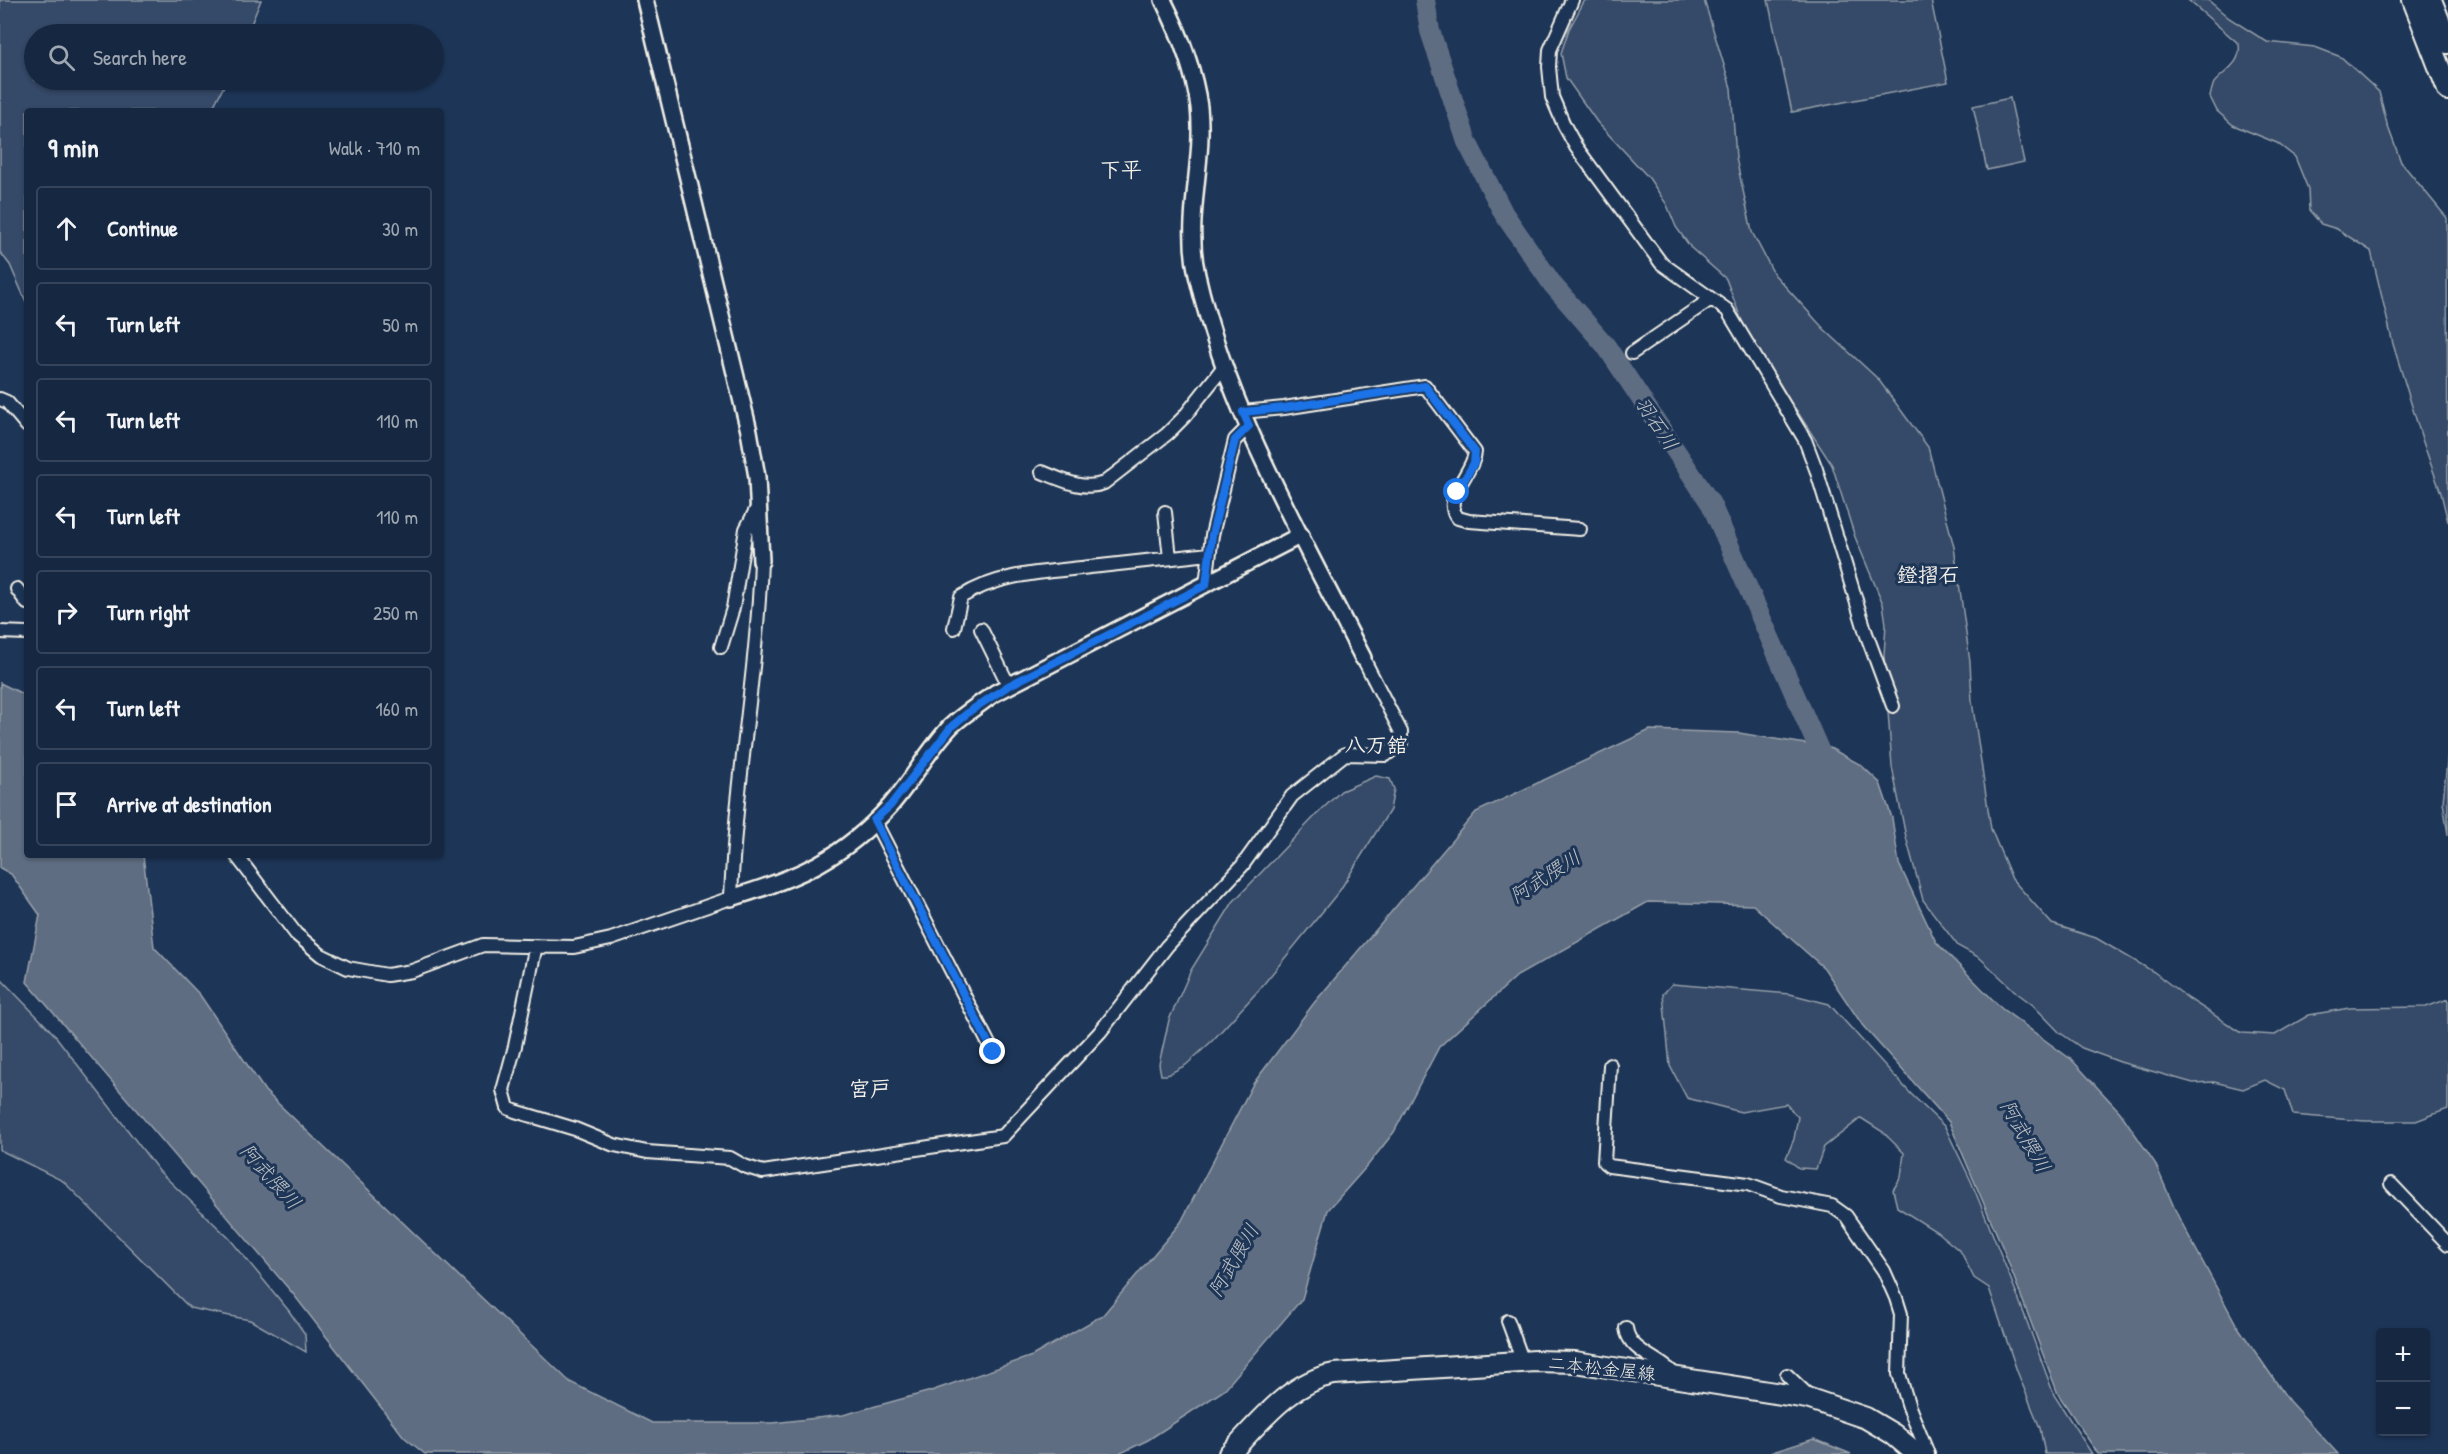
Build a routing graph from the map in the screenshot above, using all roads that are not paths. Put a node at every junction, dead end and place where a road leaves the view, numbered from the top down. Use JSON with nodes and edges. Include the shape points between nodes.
{"nodes":[{"id":1,"x":645,"y":0,"type":"edge"},
{"id":2,"x":1163,"y":0,"type":"edge"},
{"id":3,"x":1572,"y":0,"type":"edge"},
{"id":4,"x":2413,"y":0,"type":"edge"},
{"id":5,"x":2431,"y":0,"type":"edge"},
{"id":6,"x":2448,"y":43,"type":"edge"},
{"id":7,"x":2448,"y":90,"type":"edge"},
{"id":8,"x":1711,"y":299,"type":"junction"},
{"id":9,"x":1632,"y":353,"type":"dead end"},
{"id":10,"x":1225,"y":365,"type":"junction"},
{"id":11,"x":0,"y":399,"type":"edge"},
{"id":12,"x":1246,"y":419,"type":"junction"},
{"id":13,"x":24,"y":422,"type":"edge"},
{"id":14,"x":1042,"y":472,"type":"dead end"},
{"id":15,"x":759,"y":504,"type":"junction"},
{"id":16,"x":1165,"y":512,"type":"dead end"},
{"id":17,"x":1580,"y":529,"type":"dead end"},
{"id":18,"x":1301,"y":535,"type":"junction"},
{"id":19,"x":1209,"y":554,"type":"junction"},
{"id":20,"x":1170,"y":558,"type":"junction"},
{"id":21,"x":761,"y":561,"type":"joint"},
{"id":22,"x":1206,"y":585,"type":"junction"},
{"id":23,"x":17,"y":589,"type":"dead end"},
{"id":24,"x":24,"y":599,"type":"edge"},
{"id":25,"x":954,"y":628,"type":"dead end"},
{"id":26,"x":981,"y":629,"type":"dead end"},
{"id":27,"x":0,"y":632,"type":"edge"},
{"id":28,"x":24,"y":633,"type":"edge"},
{"id":29,"x":721,"y":647,"type":"dead end"},
{"id":30,"x":1363,"y":658,"type":"joint"},
{"id":31,"x":1008,"y":686,"type":"junction"},
{"id":32,"x":1893,"y":706,"type":"dead end"},
{"id":33,"x":874,"y":820,"type":"junction"},
{"id":34,"x":238,"y":858,"type":"edge"},
{"id":35,"x":731,"y":898,"type":"junction"},
{"id":36,"x":535,"y":950,"type":"dead end"},
{"id":37,"x":993,"y":1052,"type":"dead end"},
{"id":38,"x":1610,"y":1065,"type":"dead end"},
{"id":39,"x":2391,"y":1184,"type":"dead end"},
{"id":40,"x":2448,"y":1244,"type":"edge"},
{"id":41,"x":1508,"y":1321,"type":"dead end"},
{"id":42,"x":1626,"y":1328,"type":"dead end"},
{"id":43,"x":1523,"y":1362,"type":"junction"},
{"id":44,"x":1787,"y":1375,"type":"dead end"},
{"id":45,"x":1677,"y":1377,"type":"junction"},
{"id":46,"x":1812,"y":1399,"type":"junction"},
{"id":47,"x":1229,"y":1454,"type":"edge"},
{"id":48,"x":1917,"y":1454,"type":"edge"},
{"id":49,"x":1928,"y":1454,"type":"edge"}],
"edges":[{"from":1,"to":15,"type":"street","via":[[749,431]]},
{"from":2,"to":10,"type":"street","via":[[1190,63],[1199,109],[1192,248],[1205,307]]},
{"from":3,"to":8,"type":"street","via":[[1550,50],[1548,67],[1552,97],[1564,125],[1661,263]]},
{"from":4,"to":7,"type":"main road"},
{"from":5,"to":6,"type":"main road"},
{"from":8,"to":9,"type":"street"},
{"from":8,"to":32,"type":"street","via":[[1727,310],[1805,440]]},
{"from":10,"to":12,"type":"street"},
{"from":10,"to":14,"type":"street","via":[[1167,434],[1104,483],[1083,486]]},
{"from":11,"to":13,"type":"street"},
{"from":12,"to":17,"type":"street","via":[[1284,408],[1425,386],[1475,452],[1474,463],[1452,499],[1458,518]]},
{"from":12,"to":18,"type":"street"},
{"from":12,"to":19,"type":"street","via":[[1235,440]]},
{"from":15,"to":21,"type":"street"},
{"from":15,"to":29,"type":"street","via":[[746,529],[733,608]]},
{"from":16,"to":20,"type":"street"},
{"from":18,"to":22,"type":"street"},
{"from":18,"to":30,"type":"street"},
{"from":19,"to":20,"type":"street"},
{"from":19,"to":22,"type":"street"},
{"from":20,"to":25,"type":"street","via":[[1041,570],[975,589],[961,597]]},
{"from":21,"to":35,"type":"street"},
{"from":22,"to":31,"type":"street"},
{"from":23,"to":24,"type":"street"},
{"from":26,"to":31,"type":"street"},
{"from":27,"to":28,"type":"street"},
{"from":30,"to":36,"type":"street","via":[[1401,732],[1401,743],[1386,754],[1345,754],[1292,796],[1242,866],[1167,946],[1100,1032],[1003,1136],[763,1172],[730,1158],[647,1152],[614,1145],[515,1111],[508,1108],[503,1090]]},
{"from":31,"to":33,"type":"street","via":[[952,726],[890,806]]},
{"from":33,"to":35,"type":"street","via":[[831,858],[808,871]]},
{"from":33,"to":37,"type":"street"},
{"from":34,"to":35,"type":"street","via":[[296,934],[321,955],[348,968],[387,975],[483,945],[573,947],[611,939]]},
{"from":38,"to":49,"type":"street","via":[[1604,1152],[1604,1162],[1609,1166],[1748,1184],[1781,1196],[1832,1206],[1846,1216],[1884,1271],[1896,1298],[1901,1314],[1899,1374]]},
{"from":39,"to":40,"type":"street"},
{"from":41,"to":43,"type":"street"},
{"from":42,"to":45,"type":"street","via":[[1631,1343],[1669,1366]]},
{"from":43,"to":45,"type":"main road","name":"二本松金屋線","via":[[1575,1362]]},
{"from":43,"to":47,"type":"main road","name":"二本松金屋線","via":[[1319,1376],[1274,1407]]},
{"from":44,"to":46,"type":"street"},
{"from":45,"to":46,"type":"main road","name":"二本松金屋線"},
{"from":46,"to":48,"type":"main road","name":"二本松金屋線","via":[[1866,1418]]}]}
